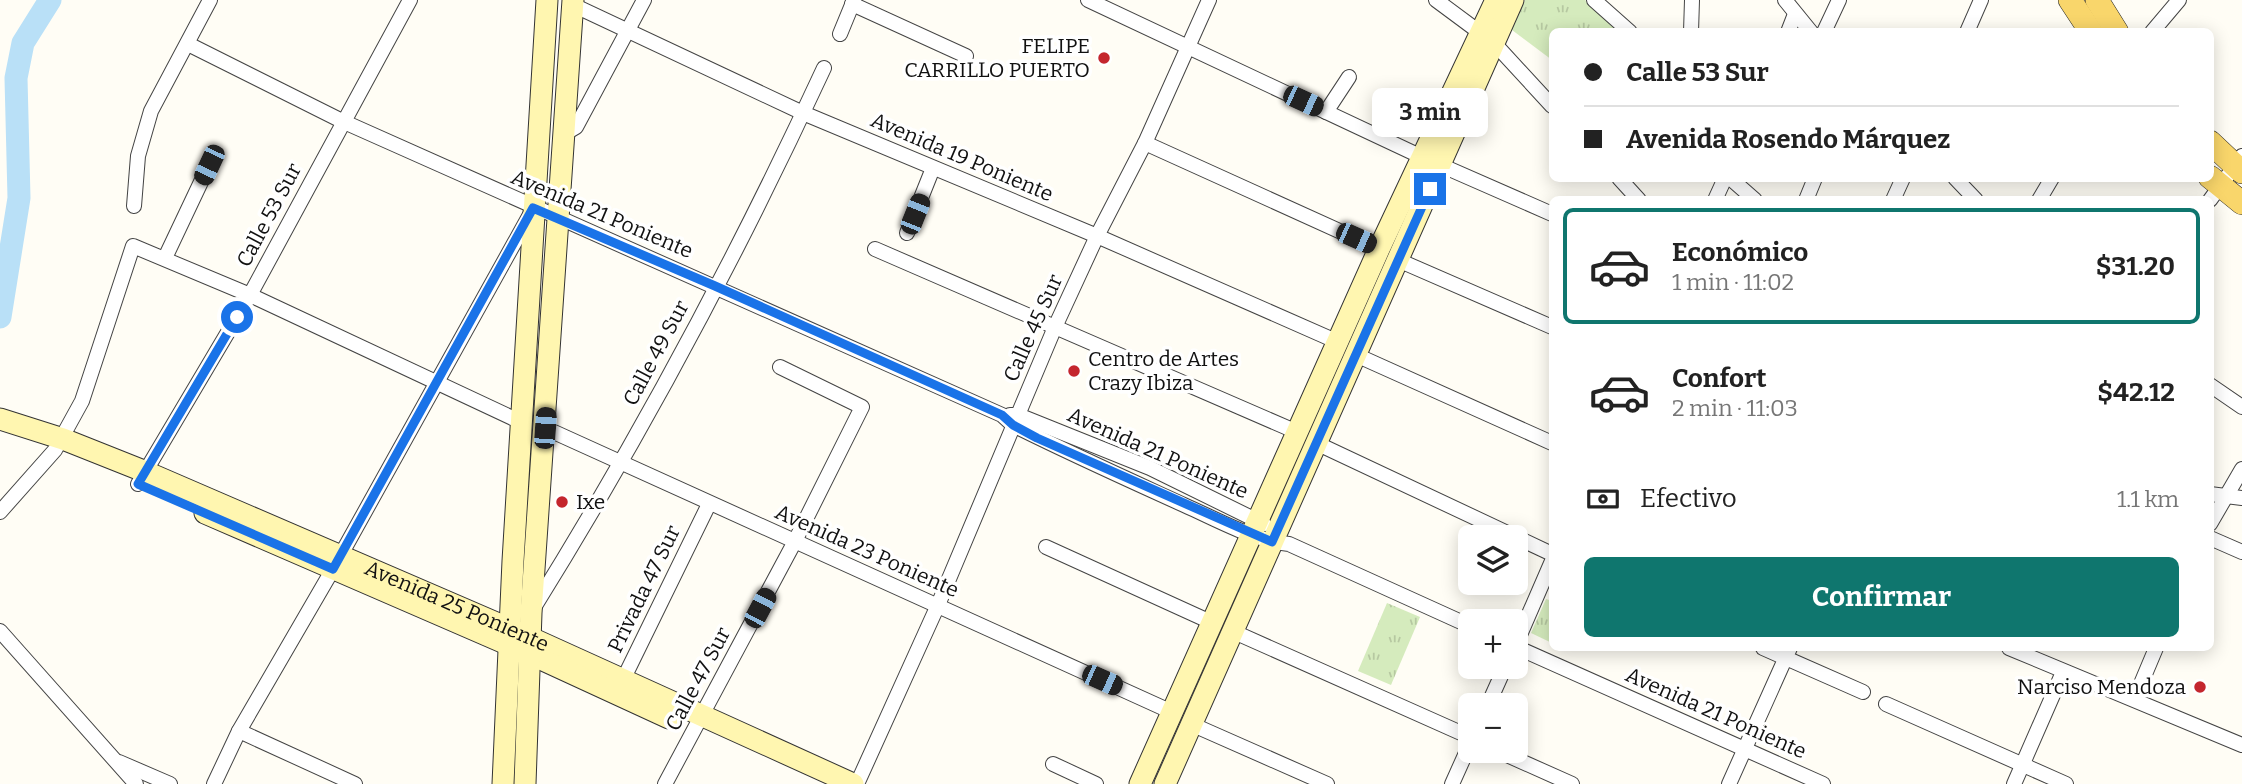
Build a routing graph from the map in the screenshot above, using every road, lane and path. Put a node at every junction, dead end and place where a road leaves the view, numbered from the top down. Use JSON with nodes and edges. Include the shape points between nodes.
{"nodes":[{"id":1,"x":210,"y":0,"type":"edge"},
{"id":2,"x":410,"y":0,"type":"edge"},
{"id":3,"x":547,"y":0,"type":"edge"},
{"id":4,"x":644,"y":0,"type":"edge"},
{"id":5,"x":1088,"y":0,"type":"edge"},
{"id":6,"x":1209,"y":0,"type":"edge"},
{"id":7,"x":1436,"y":0,"type":"edge"},
{"id":8,"x":1496,"y":0,"type":"edge"},
{"id":9,"x":1514,"y":0,"type":"edge"},
{"id":10,"x":1594,"y":0,"type":"edge"},
{"id":11,"x":1692,"y":0,"type":"edge"},
{"id":12,"x":1784,"y":0,"type":"edge"},
{"id":13,"x":1839,"y":0,"type":"edge"},
{"id":14,"x":1981,"y":0,"type":"edge"},
{"id":15,"x":2070,"y":0,"type":"edge"},
{"id":16,"x":2097,"y":0,"type":"edge"},
{"id":17,"x":2179,"y":0,"type":"edge"},
{"id":18,"x":853,"y":2,"type":"edge"},
{"id":19,"x":573,"y":3,"type":"edge"},
{"id":20,"x":1796,"y":14,"type":"junction"},
{"id":21,"x":1626,"y":28,"type":"edge"},
{"id":22,"x":1691,"y":28,"type":"edge"},
{"id":23,"x":1790,"y":28,"type":"edge"},
{"id":24,"x":1808,"y":28,"type":"edge"},
{"id":25,"x":1826,"y":28,"type":"edge"},
{"id":26,"x":1969,"y":28,"type":"edge"},
{"id":27,"x":2088,"y":28,"type":"edge"},
{"id":28,"x":2114,"y":28,"type":"edge"},
{"id":29,"x":2155,"y":28,"type":"edge"},
{"id":30,"x":628,"y":30,"type":"junction"},
{"id":31,"x":840,"y":34,"type":"dead end"},
{"id":32,"x":1488,"y":38,"type":"junction"},
{"id":33,"x":188,"y":44,"type":"junction"},
{"id":34,"x":1189,"y":48,"type":"junction"},
{"id":35,"x":967,"y":56,"type":"dead end"},
{"id":36,"x":824,"y":68,"type":"dead end"},
{"id":37,"x":1349,"y":77,"type":"dead end"},
{"id":38,"x":1549,"y":103,"type":"edge"},
{"id":39,"x":1326,"y":112,"type":"junction"},
{"id":40,"x":803,"y":113,"type":"junction"},
{"id":41,"x":342,"y":121,"type":"junction"},
{"id":42,"x":564,"y":134,"type":"junction"},
{"id":43,"x":1145,"y":143,"type":"junction"},
{"id":44,"x":2214,"y":145,"type":"edge"},
{"id":45,"x":1431,"y":161,"type":"junction"},
{"id":46,"x":209,"y":165,"type":"dead end"},
{"id":47,"x":2240,"y":165,"type":"edge"},
{"id":48,"x":933,"y":168,"type":"junction"},
{"id":49,"x":1623,"y":182,"type":"edge"},
{"id":50,"x":1732,"y":182,"type":"edge"},
{"id":51,"x":1959,"y":182,"type":"edge"},
{"id":52,"x":2213,"y":188,"type":"edge"},
{"id":53,"x":1635,"y":196,"type":"edge"},
{"id":54,"x":1750,"y":196,"type":"edge"},
{"id":55,"x":1972,"y":196,"type":"edge"},
{"id":56,"x":2242,"y":203,"type":"edge"},
{"id":57,"x":134,"y":206,"type":"dead end"},
{"id":58,"x":533,"y":208,"type":"junction"},
{"id":59,"x":1549,"y":213,"type":"edge"},
{"id":60,"x":558,"y":219,"type":"junction"},
{"id":61,"x":907,"y":233,"type":"dead end"},
{"id":62,"x":1097,"y":236,"type":"junction"},
{"id":63,"x":875,"y":249,"type":"dead end"},
{"id":64,"x":1379,"y":249,"type":"junction"},
{"id":65,"x":165,"y":258,"type":"junction"},
{"id":66,"x":1398,"y":260,"type":"junction"},
{"id":67,"x":715,"y":286,"type":"junction"},
{"id":68,"x":250,"y":295,"type":"junction"},
{"id":69,"x":1549,"y":326,"type":"edge"},
{"id":70,"x":1055,"y":327,"type":"junction"},
{"id":71,"x":1338,"y":342,"type":"junction"},
{"id":72,"x":1356,"y":355,"type":"junction"},
{"id":73,"x":780,"y":368,"type":"dead end"},
{"id":74,"x":437,"y":383,"type":"junction"},
{"id":75,"x":2214,"y":387,"type":"edge"},
{"id":76,"x":2240,"y":401,"type":"edge"},
{"id":77,"x":1011,"y":418,"type":"junction"},
{"id":78,"x":521,"y":422,"type":"junction"},
{"id":79,"x":6,"y":427,"type":"edge"},
{"id":80,"x":545,"y":428,"type":"junction"},
{"id":81,"x":1297,"y":432,"type":"junction"},
{"id":82,"x":1549,"y":442,"type":"edge"},
{"id":83,"x":1316,"y":443,"type":"junction"},
{"id":84,"x":59,"y":444,"type":"junction"},
{"id":85,"x":621,"y":463,"type":"junction"},
{"id":86,"x":2242,"y":469,"type":"edge"},
{"id":87,"x":142,"y":478,"type":"junction"},
{"id":88,"x":2218,"y":495,"type":"edge"},
{"id":89,"x":2242,"y":498,"type":"edge"},
{"id":90,"x":709,"y":503,"type":"junction"},
{"id":91,"x":0,"y":512,"type":"edge"},
{"id":92,"x":1254,"y":527,"type":"junction"},
{"id":93,"x":1279,"y":539,"type":"junction"},
{"id":94,"x":2214,"y":540,"type":"edge"},
{"id":95,"x":794,"y":542,"type":"junction"},
{"id":96,"x":1046,"y":547,"type":"dead end"},
{"id":97,"x":2242,"y":552,"type":"edge"},
{"id":98,"x":1549,"y":553,"type":"edge"},
{"id":99,"x":337,"y":562,"type":"junction"},
{"id":100,"x":1549,"y":568,"type":"edge"},
{"id":101,"x":938,"y":605,"type":"junction"},
{"id":102,"x":531,"y":613,"type":"junction"},
{"id":103,"x":1528,"y":618,"type":"edge"},
{"id":104,"x":1458,"y":621,"type":"edge"},
{"id":105,"x":1222,"y":627,"type":"junction"},
{"id":106,"x":0,"y":631,"type":"edge"},
{"id":107,"x":510,"y":637,"type":"junction"},
{"id":108,"x":531,"y":646,"type":"junction"},
{"id":109,"x":1528,"y":651,"type":"edge"},
{"id":110,"x":2016,"y":651,"type":"edge"},
{"id":111,"x":2155,"y":651,"type":"edge"},
{"id":112,"x":1788,"y":652,"type":"edge"},
{"id":113,"x":2063,"y":672,"type":"junction"},
{"id":114,"x":620,"y":687,"type":"junction"},
{"id":115,"x":1863,"y":692,"type":"dead end"},
{"id":116,"x":2135,"y":698,"type":"junction"},
{"id":117,"x":1886,"y":704,"type":"dead end"},
{"id":118,"x":1172,"y":712,"type":"junction"},
{"id":119,"x":698,"y":723,"type":"junction"},
{"id":120,"x":1191,"y":724,"type":"junction"},
{"id":121,"x":239,"y":731,"type":"junction"},
{"id":122,"x":1458,"y":732,"type":"edge"},
{"id":123,"x":2242,"y":745,"type":"edge"},
{"id":124,"x":1744,"y":749,"type":"junction"},
{"id":125,"x":115,"y":760,"type":"junction"},
{"id":126,"x":1461,"y":763,"type":"edge"},
{"id":127,"x":1525,"y":763,"type":"edge"},
{"id":128,"x":1053,"y":764,"type":"dead end"},
{"id":129,"x":2021,"y":766,"type":"junction"},
{"id":130,"x":136,"y":784,"type":"edge"},
{"id":131,"x":170,"y":784,"type":"edge"},
{"id":132,"x":214,"y":784,"type":"edge"},
{"id":133,"x":355,"y":784,"type":"edge"},
{"id":134,"x":503,"y":784,"type":"edge"},
{"id":135,"x":525,"y":784,"type":"edge"},
{"id":136,"x":665,"y":784,"type":"edge"},
{"id":137,"x":818,"y":784,"type":"edge"},
{"id":138,"x":855,"y":784,"type":"edge"},
{"id":139,"x":1096,"y":784,"type":"edge"},
{"id":140,"x":1140,"y":784,"type":"edge"},
{"id":141,"x":1165,"y":784,"type":"edge"},
{"id":142,"x":1327,"y":784,"type":"edge"},
{"id":143,"x":1452,"y":784,"type":"edge"},
{"id":144,"x":1572,"y":784,"type":"edge"},
{"id":145,"x":1729,"y":784,"type":"edge"},
{"id":146,"x":1823,"y":784,"type":"edge"},
{"id":147,"x":2014,"y":784,"type":"edge"},
{"id":148,"x":2066,"y":784,"type":"edge"}],
"edges":[{"from":1,"to":33,"type":"street"},
{"from":2,"to":41,"type":"street","name":"Calle 53 Sur"},
{"from":3,"to":58,"type":"main road"},
{"from":4,"to":30,"type":"street"},
{"from":5,"to":34,"type":"street"},
{"from":6,"to":34,"type":"street","name":"Calle 45 Sur"},
{"from":7,"to":32,"type":"street"},
{"from":8,"to":32,"type":"main road"},
{"from":9,"to":32,"type":"main road"},
{"from":10,"to":21,"type":"street"},
{"from":11,"to":22,"type":"street"},
{"from":12,"to":20,"type":"street"},
{"from":13,"to":25,"type":"street"},
{"from":14,"to":26,"type":"street"},
{"from":15,"to":27,"type":"main road"},
{"from":16,"to":28,"type":"main road"},
{"from":17,"to":29,"type":"street"},
{"from":18,"to":31,"type":"street"},
{"from":18,"to":35,"type":"street"},
{"from":19,"to":30,"type":"street","name":"Avenida 19 Poniente"},
{"from":19,"to":42,"type":"main road"},
{"from":20,"to":23,"type":"street"},
{"from":20,"to":24,"type":"street"},
{"from":30,"to":40,"type":"street","name":"Avenida 19 Poniente"},
{"from":30,"to":42,"type":"street","via":[[576,127]]},
{"from":32,"to":38,"type":"street"},
{"from":32,"to":45,"type":"main road"},
{"from":33,"to":41,"type":"street","name":"Avenida 21 Poniente"},
{"from":33,"to":57,"type":"street","via":[[151,111],[138,156]]},
{"from":34,"to":39,"type":"street"},
{"from":34,"to":43,"type":"street","name":"Calle 45 Sur"},
{"from":36,"to":40,"type":"street","name":"Calle 49 Sur"},
{"from":37,"to":39,"type":"street"},
{"from":39,"to":45,"type":"street"},
{"from":40,"to":48,"type":"street","name":"Avenida 19 Poniente"},
{"from":40,"to":67,"type":"street","name":"Calle 49 Sur"},
{"from":41,"to":58,"type":"street","name":"Avenida 21 Poniente"},
{"from":41,"to":68,"type":"street","name":"Calle 53 Sur"},
{"from":42,"to":60,"type":"main road"},
{"from":43,"to":62,"type":"street","name":"Calle 45 Sur"},
{"from":43,"to":64,"type":"street"},
{"from":44,"to":47,"type":"main road"},
{"from":45,"to":59,"type":"street"},
{"from":45,"to":64,"type":"main road"},
{"from":45,"to":66,"type":"main road"},
{"from":46,"to":65,"type":"street"},
{"from":47,"to":52,"type":"street"},
{"from":48,"to":61,"type":"street"},
{"from":48,"to":62,"type":"street","name":"Avenida 19 Poniente"},
{"from":49,"to":53,"type":"street"},
{"from":50,"to":54,"type":"street"},
{"from":51,"to":55,"type":"street"},
{"from":52,"to":56,"type":"main road"},
{"from":58,"to":60,"type":"street","name":"Avenida 21 Poniente"},
{"from":58,"to":74,"type":"street"},
{"from":58,"to":78,"type":"main road"},
{"from":60,"to":67,"type":"street","name":"Avenida 21 Poniente"},
{"from":60,"to":80,"type":"main road"},
{"from":62,"to":70,"type":"street","name":"Calle 45 Sur"},
{"from":62,"to":71,"type":"street","name":"Avenida 19 Poniente"},
{"from":63,"to":70,"type":"street"},
{"from":64,"to":71,"type":"main road"},
{"from":65,"to":68,"type":"street"},
{"from":65,"to":84,"type":"street","via":[[133,246],[82,401]]},
{"from":66,"to":69,"type":"street"},
{"from":66,"to":72,"type":"main road"},
{"from":67,"to":77,"type":"street","name":"Avenida 21 Poniente"},
{"from":67,"to":85,"type":"street","name":"Calle 49 Sur"},
{"from":68,"to":74,"type":"street"},
{"from":68,"to":87,"type":"street","name":"Calle 53 Sur"},
{"from":70,"to":77,"type":"street","name":"Calle 45 Sur"},
{"from":70,"to":81,"type":"street"},
{"from":71,"to":81,"type":"main road"},
{"from":72,"to":82,"type":"street"},
{"from":72,"to":83,"type":"main road"},
{"from":73,"to":95,"type":"street","name":"Calle 47 Sur","via":[[862,407]]},
{"from":74,"to":78,"type":"street"},
{"from":74,"to":99,"type":"street"},
{"from":75,"to":76,"type":"street"},
{"from":77,"to":92,"type":"street","name":"Avenida 21 Poniente","via":[[1150,468]]},
{"from":77,"to":101,"type":"street","name":"Calle 45 Sur"},
{"from":78,"to":107,"type":"main road"},
{"from":79,"to":84,"type":"main road","name":"Avenida 25 Poniente"},
{"from":80,"to":85,"type":"street","name":"Avenida 23 Poniente"},
{"from":80,"to":102,"type":"main road"},
{"from":81,"to":92,"type":"main road"},
{"from":83,"to":93,"type":"main road"},
{"from":83,"to":98,"type":"street"},
{"from":84,"to":87,"type":"main road","name":"Avenida 25 Poniente"},
{"from":84,"to":91,"type":"street"},
{"from":85,"to":90,"type":"street","name":"Avenida 23 Poniente"},
{"from":85,"to":102,"type":"street","name":"Calle 49 Sur"},
{"from":86,"to":88,"type":"street"},
{"from":87,"to":99,"type":"main road","name":"Avenida 25 Poniente"},
{"from":88,"to":89,"type":"street"},
{"from":90,"to":95,"type":"street","name":"Avenida 23 Poniente"},
{"from":90,"to":114,"type":"street","name":"Privada 47 Sur"},
{"from":92,"to":93,"type":"street","name":"Avenida 21 Poniente"},
{"from":92,"to":105,"type":"main road"},
{"from":93,"to":104,"type":"street","name":"Avenida 21 Poniente"},
{"from":93,"to":105,"type":"main road"},
{"from":94,"to":97,"type":"street"},
{"from":95,"to":101,"type":"street","name":"Avenida 23 Poniente"},
{"from":95,"to":119,"type":"street","name":"Calle 47 Sur"},
{"from":96,"to":105,"type":"street"},
{"from":99,"to":107,"type":"main road","name":"Avenida 25 Poniente"},
{"from":99,"to":121,"type":"street"},
{"from":100,"to":103,"type":"street"},
{"from":101,"to":118,"type":"street","name":"Avenida 23 Poniente"},
{"from":101,"to":138,"type":"street","name":"Calle 45 Sur"},
{"from":102,"to":108,"type":"main road"},
{"from":105,"to":118,"type":"main road"},
{"from":105,"to":120,"type":"main road"},
{"from":105,"to":122,"type":"street"},
{"from":106,"to":125,"type":"street"},
{"from":107,"to":108,"type":"main road","name":"Avenida 25 Poniente"},
{"from":107,"to":134,"type":"main road"},
{"from":108,"to":114,"type":"main road","name":"Avenida 25 Poniente"},
{"from":108,"to":135,"type":"main road"},
{"from":109,"to":124,"type":"street","name":"Avenida 21 Poniente"},
{"from":110,"to":113,"type":"street"},
{"from":111,"to":116,"type":"street"},
{"from":112,"to":115,"type":"street"},
{"from":112,"to":124,"type":"street"},
{"from":113,"to":116,"type":"street"},
{"from":113,"to":129,"type":"street"},
{"from":114,"to":119,"type":"main road","name":"Avenida 25 Poniente"},
{"from":116,"to":123,"type":"street"},
{"from":117,"to":129,"type":"street"},
{"from":118,"to":140,"type":"main road"},
{"from":119,"to":136,"type":"street","name":"Calle 47 Sur"},
{"from":119,"to":137,"type":"main road","name":"Avenida 25 Poniente"},
{"from":119,"to":138,"type":"main road","name":"Avenida 25 Poniente"},
{"from":120,"to":141,"type":"main road"},
{"from":120,"to":142,"type":"street"},
{"from":121,"to":132,"type":"street"},
{"from":121,"to":133,"type":"street"},
{"from":124,"to":145,"type":"street"},
{"from":124,"to":146,"type":"street","name":"Avenida 21 Poniente"},
{"from":125,"to":130,"type":"street"},
{"from":125,"to":131,"type":"street"},
{"from":126,"to":143,"type":"street"},
{"from":127,"to":144,"type":"street"},
{"from":128,"to":139,"type":"street"},
{"from":129,"to":147,"type":"street"},
{"from":129,"to":148,"type":"street"}]}
